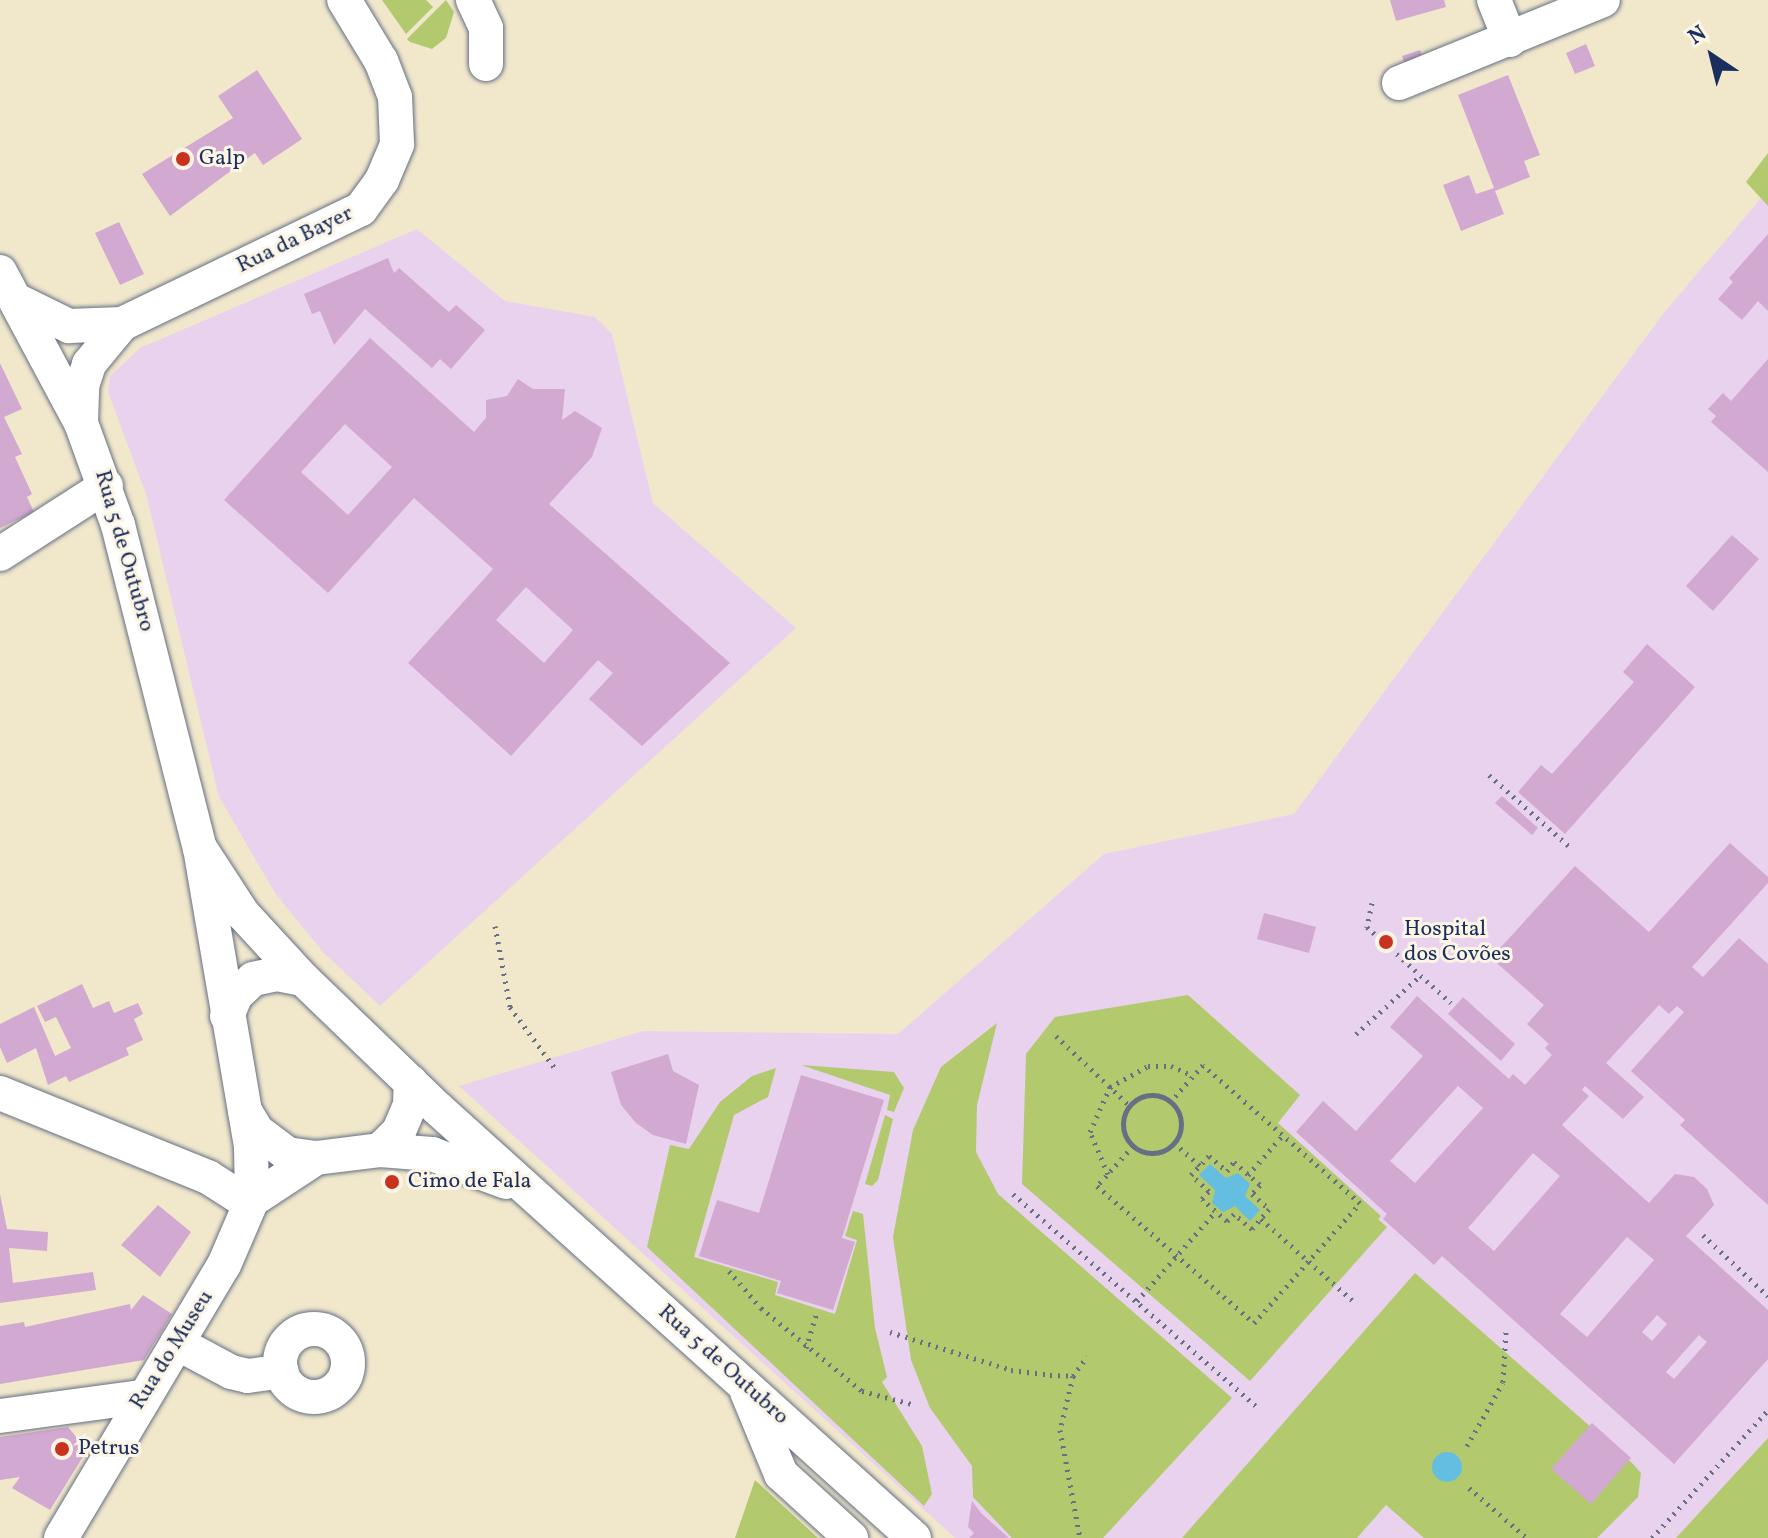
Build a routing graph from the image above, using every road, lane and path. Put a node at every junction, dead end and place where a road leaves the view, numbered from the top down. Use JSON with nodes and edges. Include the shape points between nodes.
{"nodes":[{"id":1,"x":344,"y":0,"type":"edge"},
{"id":2,"x":473,"y":0,"type":"edge"},
{"id":3,"x":1494,"y":0,"type":"edge"},
{"id":4,"x":1603,"y":0,"type":"edge"},
{"id":5,"x":1510,"y":40,"type":"junction"},
{"id":6,"x":486,"y":64,"type":"dead end"},
{"id":7,"x":1399,"y":83,"type":"dead end"},
{"id":8,"x":0,"y":272,"type":"edge"},
{"id":9,"x":20,"y":302,"type":"junction"},
{"id":10,"x":122,"y":324,"type":"junction"},
{"id":11,"x":81,"y":423,"type":"junction"},
{"id":12,"x":106,"y":486,"type":"junction"},
{"id":13,"x":0,"y":554,"type":"edge"},
{"id":14,"x":1489,"y":775,"type":"dead end"},
{"id":15,"x":1569,"y":846,"type":"dead end"},
{"id":16,"x":200,"y":848,"type":"junction"},
{"id":17,"x":1372,"y":903,"type":"dead end"},
{"id":18,"x":495,"y":926,"type":"dead end"},
{"id":19,"x":1420,"y":976,"type":"junction"},
{"id":20,"x":303,"y":979,"type":"junction"},
{"id":21,"x":1451,"y":1003,"type":"dead end"},
{"id":22,"x":227,"y":1016,"type":"junction"},
{"id":23,"x":1356,"y":1034,"type":"dead end"},
{"id":24,"x":1056,"y":1036,"type":"dead end"},
{"id":25,"x":557,"y":1071,"type":"dead end"},
{"id":26,"x":1193,"y":1076,"type":"junction"},
{"id":27,"x":411,"y":1082,"type":"junction"},
{"id":28,"x":1110,"y":1087,"type":"junction"},
{"id":29,"x":0,"y":1093,"type":"edge"},
{"id":30,"x":1171,"y":1101,"type":"junction"},
{"id":31,"x":1129,"y":1105,"type":"junction"},
{"id":32,"x":243,"y":1107,"type":"junction"},
{"id":33,"x":1283,"y":1135,"type":"junction"},
{"id":34,"x":1174,"y":1143,"type":"junction"},
{"id":35,"x":1133,"y":1146,"type":"junction"},
{"id":36,"x":380,"y":1150,"type":"junction"},
{"id":37,"x":316,"y":1158,"type":"junction"},
{"id":38,"x":1200,"y":1166,"type":"junction"},
{"id":39,"x":1108,"y":1174,"type":"junction"},
{"id":40,"x":1248,"y":1175,"type":"junction"},
{"id":41,"x":532,"y":1194,"type":"junction"},
{"id":42,"x":1013,"y":1194,"type":"dead end"},
{"id":43,"x":251,"y":1202,"type":"junction"},
{"id":44,"x":1216,"y":1211,"type":"junction"},
{"id":45,"x":1261,"y":1219,"type":"junction"},
{"id":46,"x":1703,"y":1235,"type":"dead end"},
{"id":47,"x":1177,"y":1256,"type":"junction"},
{"id":48,"x":1309,"y":1261,"type":"junction"},
{"id":49,"x":729,"y":1271,"type":"dead end"},
{"id":50,"x":1768,"y":1296,"type":"edge"},
{"id":51,"x":1352,"y":1300,"type":"dead end"},
{"id":52,"x":1137,"y":1301,"type":"junction"},
{"id":53,"x":817,"y":1312,"type":"dead end"},
{"id":54,"x":1506,"y":1331,"type":"dead end"},
{"id":55,"x":890,"y":1332,"type":"dead end"},
{"id":56,"x":177,"y":1343,"type":"junction"},
{"id":57,"x":806,"y":1348,"type":"junction"},
{"id":58,"x":1087,"y":1357,"type":"dead end"},
{"id":59,"x":282,"y":1371,"type":"dead end"},
{"id":60,"x":1073,"y":1376,"type":"junction"},
{"id":61,"x":744,"y":1384,"type":"junction"},
{"id":62,"x":141,"y":1397,"type":"junction"},
{"id":63,"x":912,"y":1404,"type":"dead end"},
{"id":64,"x":1256,"y":1406,"type":"dead end"},
{"id":65,"x":1768,"y":1410,"type":"edge"},
{"id":66,"x":0,"y":1416,"type":"edge"},
{"id":67,"x":1467,"y":1446,"type":"dead end"},
{"id":68,"x":1469,"y":1488,"type":"dead end"},
{"id":69,"x":61,"y":1538,"type":"edge"},
{"id":70,"x":851,"y":1538,"type":"edge"},
{"id":71,"x":914,"y":1538,"type":"edge"},
{"id":72,"x":1080,"y":1538,"type":"edge"},
{"id":73,"x":1527,"y":1538,"type":"edge"},
{"id":74,"x":1652,"y":1538,"type":"edge"}],
"edges":[{"from":1,"to":10,"type":"street","name":"Rua da Bayer","via":[[381,61],[395,97],[397,144],[382,180],[361,209]]},
{"from":2,"to":6,"type":"street","via":[[486,28]]},
{"from":3,"to":5,"type":"street"},
{"from":4,"to":5,"type":"street"},
{"from":5,"to":7,"type":"street"},
{"from":8,"to":9,"type":"street","name":"Rua 5 de Outubro"},
{"from":9,"to":10,"type":"street","via":[[69,326]]},
{"from":9,"to":11,"type":"street","name":"Rua 5 de Outubro"},
{"from":10,"to":11,"type":"street","name":"Rua da Bayer","via":[[89,364]]},
{"from":11,"to":12,"type":"street","name":"Rua 5 de Outubro"},
{"from":12,"to":13,"type":"street"},
{"from":12,"to":16,"type":"street","name":"Rua 5 de Outubro"},
{"from":14,"to":15,"type":"path"},
{"from":16,"to":20,"type":"street","name":"Rua 5 de Outubro","via":[[243,914]]},
{"from":16,"to":22,"type":"street","name":"Rua 5 de Outubro"},
{"from":17,"to":19,"type":"path","via":[[1367,927]]},
{"from":18,"to":25,"type":"path","via":[[510,1007]]},
{"from":19,"to":21,"type":"path"},
{"from":19,"to":23,"type":"path"},
{"from":20,"to":22,"type":"street","via":[[277,974],[253,979],[236,995]]},
{"from":20,"to":27,"type":"street"},
{"from":22,"to":32,"type":"street"},
{"from":24,"to":28,"type":"path"},
{"from":26,"to":28,"type":"path","via":[[1171,1066],[1148,1066]]},
{"from":26,"to":30,"type":"path"},
{"from":26,"to":33,"type":"path","via":[[1203,1065]]},
{"from":27,"to":36,"type":"street","via":[[410,1105],[399,1131]]},
{"from":27,"to":41,"type":"street","name":"Rua 5 de Outubro"},
{"from":28,"to":31,"type":"path"},
{"from":28,"to":39,"type":"path","via":[[1090,1132]]},
{"from":29,"to":43,"type":"street","via":[[208,1177]]},
{"from":30,"to":31,"type":"path","via":[[1149,1094]]},
{"from":30,"to":34,"type":"path","via":[[1181,1120]]},
{"from":31,"to":35,"type":"path","via":[[1123,1127]]},
{"from":32,"to":37,"type":"street","via":[[276,1149]]},
{"from":32,"to":43,"type":"street"},
{"from":33,"to":40,"type":"path"},
{"from":33,"to":48,"type":"path","via":[[1360,1203]]},
{"from":34,"to":35,"type":"path","via":[[1155,1153]]},
{"from":34,"to":38,"type":"path"},
{"from":35,"to":39,"type":"path"},
{"from":36,"to":37,"type":"street"},
{"from":36,"to":41,"type":"street","name":"Rua 5 de Outubro","via":[[432,1154]]},
{"from":37,"to":43,"type":"street"},
{"from":38,"to":40,"type":"path","via":[[1209,1156],[1227,1171],[1234,1162]]},
{"from":38,"to":44,"type":"path","via":[[1191,1175],[1209,1191],[1202,1199]]},
{"from":39,"to":47,"type":"path","via":[[1097,1186]]},
{"from":40,"to":45,"type":"path","via":[[1260,1185],[1252,1194],[1269,1209]]},
{"from":41,"to":61,"type":"street","name":"Rua 5 de Outubro"},
{"from":42,"to":52,"type":"path"},
{"from":43,"to":56,"type":"street","name":"Rua do Museu","via":[[224,1265]]},
{"from":44,"to":45,"type":"path","via":[[1227,1221],[1234,1214],[1252,1229]]},
{"from":44,"to":47,"type":"path"},
{"from":45,"to":48,"type":"path"},
{"from":46,"to":50,"type":"path"},
{"from":47,"to":48,"type":"path","via":[[1254,1323]]},
{"from":47,"to":52,"type":"path"},
{"from":48,"to":51,"type":"path"},
{"from":49,"to":57,"type":"path"},
{"from":52,"to":64,"type":"path"},
{"from":53,"to":57,"type":"path"},
{"from":54,"to":67,"type":"path","via":[[1503,1382]]},
{"from":55,"to":60,"type":"path","via":[[1011,1370]]},
{"from":56,"to":59,"type":"street","via":[[231,1372],[248,1376]]},
{"from":56,"to":62,"type":"street","name":"Rua do Museu"},
{"from":57,"to":63,"type":"path","via":[[862,1391]]},
{"from":58,"to":60,"type":"path"},
{"from":60,"to":72,"type":"path","via":[[1060,1430]]},
{"from":61,"to":70,"type":"street","via":[[781,1474]]},
{"from":61,"to":71,"type":"street","name":"Rua 5 de Outubro"},
{"from":62,"to":66,"type":"street"},
{"from":62,"to":69,"type":"street","name":"Rua do Museu"},
{"from":65,"to":74,"type":"path"},
{"from":68,"to":73,"type":"path"}]}
